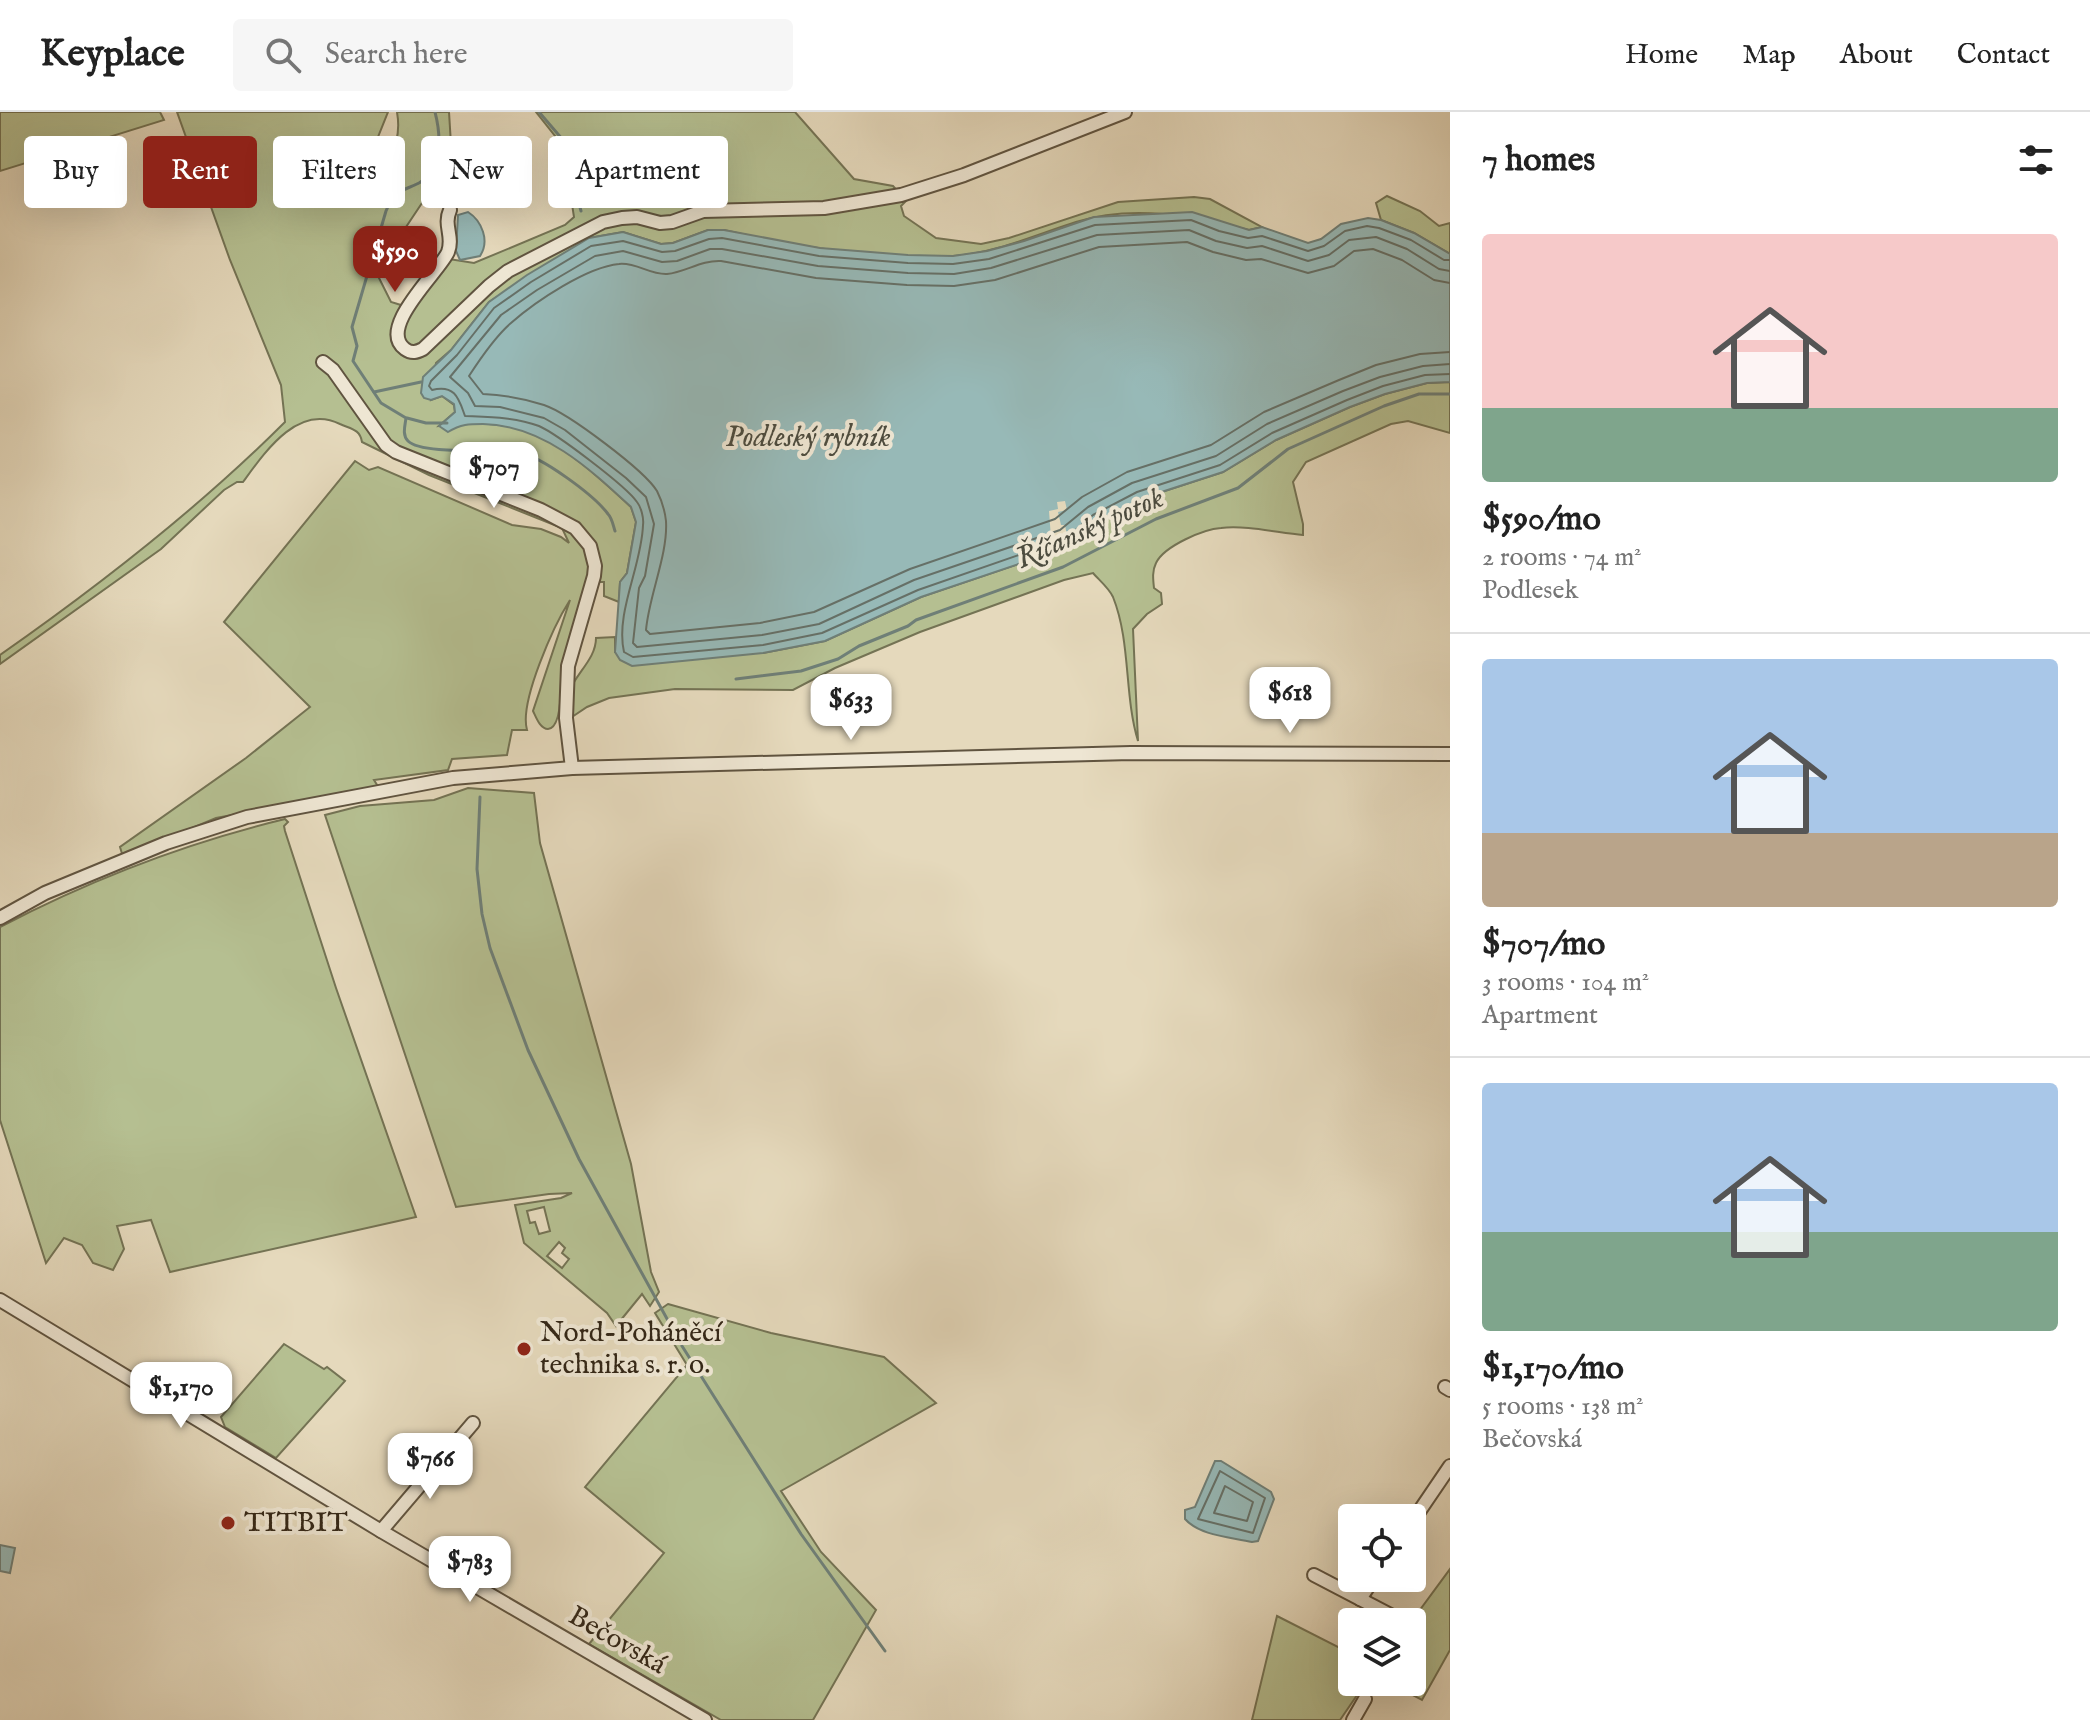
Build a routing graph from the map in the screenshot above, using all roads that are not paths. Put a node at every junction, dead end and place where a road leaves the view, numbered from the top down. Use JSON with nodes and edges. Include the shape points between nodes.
{"nodes":[{"id":1,"x":1125,"y":112,"type":"edge"},
{"id":2,"x":450,"y":210,"type":"dead end"},
{"id":3,"x":323,"y":362,"type":"dead end"},
{"id":4,"x":1450,"y":754,"type":"edge"},
{"id":5,"x":572,"y":768,"type":"junction"},
{"id":6,"x":0,"y":918,"type":"edge"},
{"id":7,"x":0,"y":1300,"type":"edge"},
{"id":8,"x":473,"y":1423,"type":"dead end"},
{"id":9,"x":1450,"y":1466,"type":"edge"},
{"id":10,"x":1424,"y":1504,"type":"edge"},
{"id":11,"x":381,"y":1531,"type":"junction"},
{"id":12,"x":1314,"y":1575,"type":"dead end"},
{"id":13,"x":1365,"y":1592,"type":"edge"},
{"id":14,"x":1360,"y":1599,"type":"junction"},
{"id":15,"x":1377,"y":1608,"type":"edge"},
{"id":16,"x":1365,"y":1699,"type":"dead end"},
{"id":17,"x":705,"y":1720,"type":"edge"},
{"id":18,"x":1353,"y":1720,"type":"edge"}],
"edges":[{"from":1,"to":2,"type":"street","via":[[901,195],[824,208],[703,211],[672,222],[637,217],[603,222],[508,271],[418,352],[409,351],[400,343],[400,325],[445,258]]},
{"from":3,"to":5,"type":"street","via":[[396,452],[541,510],[575,528],[590,546],[594,576],[568,666],[566,718]]},
{"from":4,"to":5,"type":"street","via":[[1131,753]]},
{"from":5,"to":6,"type":"street","via":[[453,778],[247,817],[139,854]]},
{"from":7,"to":11,"type":"street","name":"Bečovská"},
{"from":8,"to":11,"type":"street"},
{"from":9,"to":10,"type":"street"},
{"from":11,"to":17,"type":"street","name":"Bečovská"},
{"from":12,"to":14,"type":"street"},
{"from":13,"to":14,"type":"street"},
{"from":14,"to":15,"type":"street"},
{"from":16,"to":18,"type":"street"}]}
